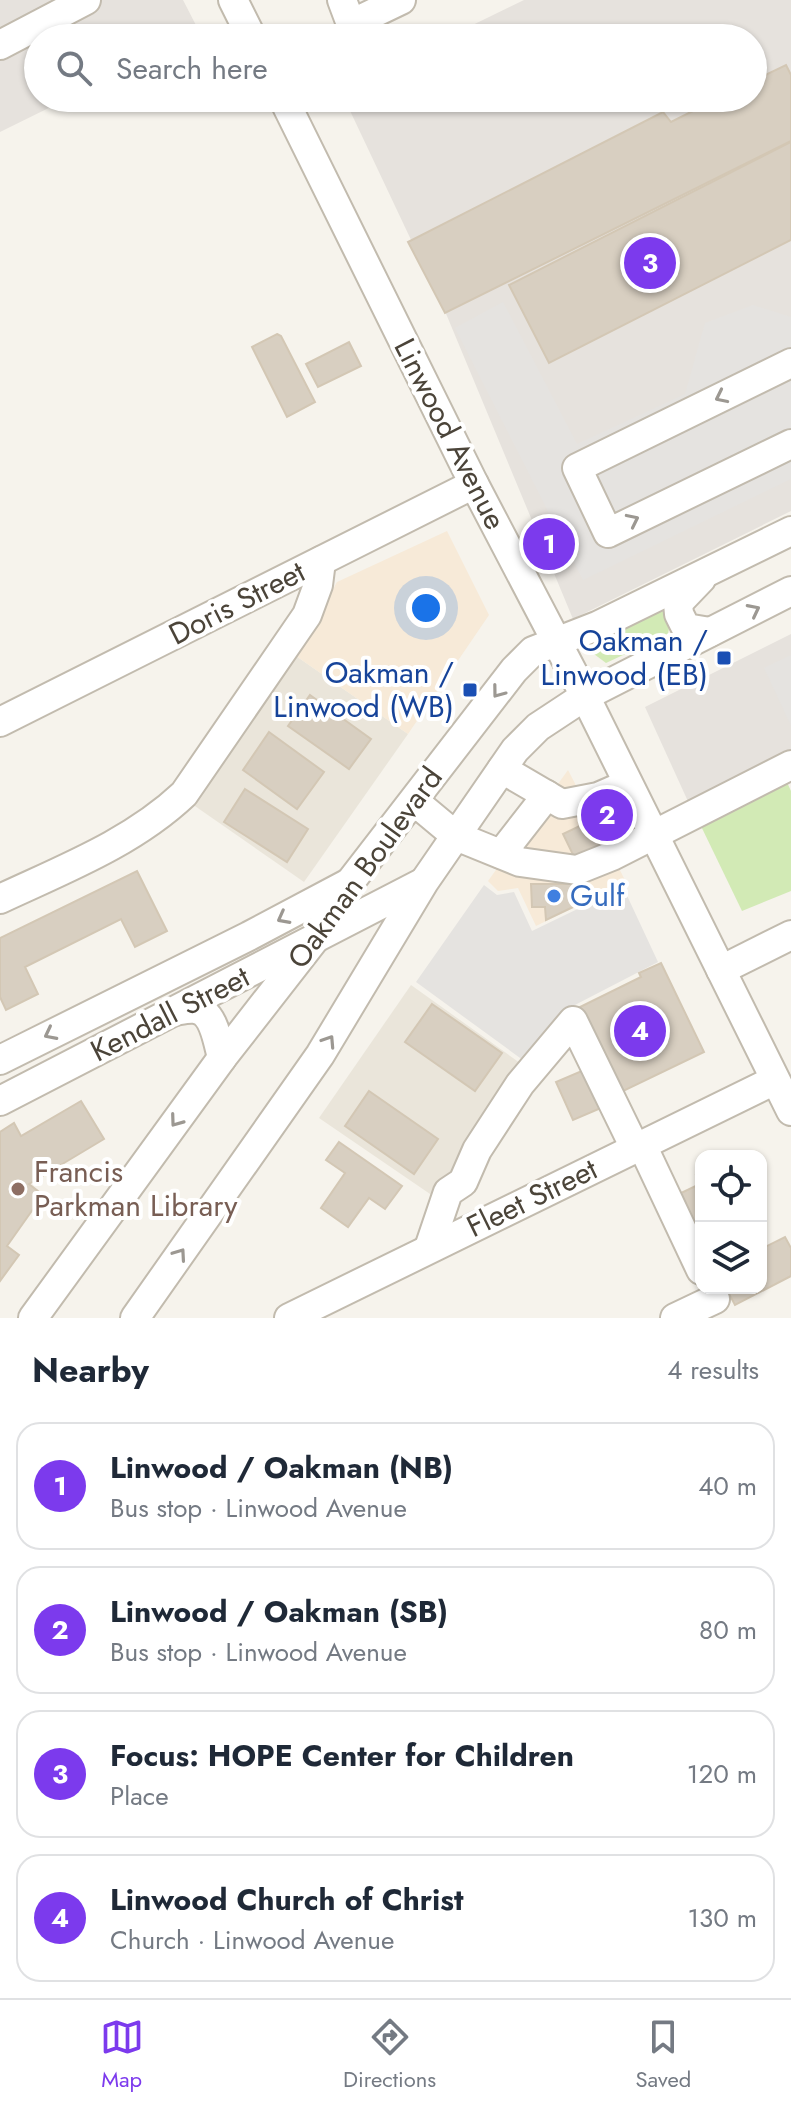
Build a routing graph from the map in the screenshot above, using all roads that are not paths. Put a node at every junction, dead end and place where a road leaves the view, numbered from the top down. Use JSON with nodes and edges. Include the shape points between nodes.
{"nodes":[{"id":1,"x":86,"y":0,"type":"edge"},
{"id":2,"x":233,"y":0,"type":"edge"},
{"id":3,"x":342,"y":0,"type":"edge"},
{"id":4,"x":401,"y":0,"type":"edge"},
{"id":5,"x":40,"y":24,"type":"edge"},
{"id":6,"x":245,"y":24,"type":"edge"},
{"id":7,"x":24,"y":32,"type":"edge"},
{"id":8,"x":0,"y":45,"type":"edge"},
{"id":9,"x":290,"y":112,"type":"edge"},
{"id":10,"x":791,"y":363,"type":"edge"},
{"id":11,"x":791,"y":444,"type":"edge"},
{"id":12,"x":474,"y":484,"type":"junction"},
{"id":13,"x":791,"y":531,"type":"edge"},
{"id":14,"x":321,"y":561,"type":"junction"},
{"id":15,"x":710,"y":570,"type":"junction"},
{"id":16,"x":791,"y":591,"type":"edge"},
{"id":17,"x":710,"y":632,"type":"junction"},
{"id":18,"x":555,"y":642,"type":"junction"},
{"id":19,"x":585,"y":696,"type":"junction"},
{"id":20,"x":0,"y":722,"type":"edge"},
{"id":21,"x":502,"y":769,"type":"junction"},
{"id":22,"x":790,"y":769,"type":"edge"},
{"id":23,"x":628,"y":784,"type":"junction"},
{"id":24,"x":547,"y":795,"type":"junction"},
{"id":25,"x":414,"y":801,"type":"junction"},
{"id":26,"x":653,"y":835,"type":"junction"},
{"id":27,"x":456,"y":836,"type":"junction"},
{"id":28,"x":501,"y":854,"type":"junction"},
{"id":29,"x":351,"y":881,"type":"junction"},
{"id":30,"x":424,"y":882,"type":"junction"},
{"id":31,"x":0,"y":899,"type":"edge"},
{"id":32,"x":791,"y":935,"type":"edge"},
{"id":33,"x":314,"y":940,"type":"junction"},
{"id":34,"x":721,"y":970,"type":"junction"},
{"id":35,"x":175,"y":1011,"type":"junction"},
{"id":36,"x":222,"y":1058,"type":"junction"},
{"id":37,"x":0,"y":1060,"type":"edge"},
{"id":38,"x":775,"y":1080,"type":"junction"},
{"id":39,"x":0,"y":1101,"type":"edge"},
{"id":40,"x":791,"y":1111,"type":"edge"},
{"id":41,"x":638,"y":1146,"type":"junction"},
{"id":42,"x":429,"y":1248,"type":"junction"},
{"id":43,"x":695,"y":1258,"type":"edge"},
{"id":44,"x":716,"y":1302,"type":"edge"},
{"id":45,"x":33,"y":1318,"type":"edge"},
{"id":46,"x":135,"y":1318,"type":"edge"},
{"id":47,"x":289,"y":1318,"type":"edge"},
{"id":48,"x":675,"y":1318,"type":"edge"}],
"edges":[{"from":1,"to":5,"type":"street"},
{"from":2,"to":6,"type":"street"},
{"from":3,"to":4,"type":"street","via":[[351,24]]},
{"from":7,"to":8,"type":"street"},
{"from":9,"to":12,"type":"street","name":"Linwood Avenue"},
{"from":10,"to":11,"type":"street","one_way":true,"via":[[577,468],[608,533]]},
{"from":12,"to":14,"type":"street","name":"Doris Street"},
{"from":12,"to":18,"type":"street","name":"Linwood Avenue"},
{"from":13,"to":15,"type":"street","name":"Oakman Boulevard"},
{"from":14,"to":20,"type":"street","name":"Doris Street"},
{"from":14,"to":31,"type":"street","via":[[307,615],[184,794],[126,839]]},
{"from":15,"to":17,"type":"street","via":[[678,603],[686,628]]},
{"from":15,"to":18,"type":"street","name":"Oakman Boulevard"},
{"from":17,"to":16,"type":"street","name":"Oakman Boulevard","one_way":true},
{"from":17,"to":19,"type":"street","name":"Oakman Boulevard"},
{"from":18,"to":19,"type":"street","name":"Linwood Avenue"},
{"from":18,"to":25,"type":"street","name":"Oakman Boulevard","one_way":true,"via":[[533,651],[514,670]]},
{"from":19,"to":21,"type":"street","name":"Oakman Boulevard","via":[[538,727]]},
{"from":19,"to":23,"type":"street","name":"Linwood Avenue"},
{"from":21,"to":24,"type":"street"},
{"from":21,"to":27,"type":"street","name":"Oakman Boulevard"},
{"from":22,"to":26,"type":"street"},
{"from":23,"to":24,"type":"street","via":[[562,804]]},
{"from":23,"to":26,"type":"street","name":"Linwood Avenue"},
{"from":24,"to":28,"type":"street"},
{"from":25,"to":27,"type":"street"},
{"from":25,"to":29,"type":"street","name":"Oakman Boulevard"},
{"from":26,"to":28,"type":"street","via":[[577,870]]},
{"from":26,"to":34,"type":"street","name":"Linwood Avenue"},
{"from":27,"to":28,"type":"street"},
{"from":27,"to":30,"type":"street","name":"Oakman Boulevard"},
{"from":29,"to":33,"type":"street","name":"Oakman Boulevard"},
{"from":29,"to":37,"type":"street","name":"Kendall Street","one_way":true},
{"from":30,"to":33,"type":"street","name":"Kendall Street"},
{"from":46,"to":30,"type":"street","name":"Oakman Boulevard","one_way":true,"via":[[320,1055]]},
{"from":32,"to":34,"type":"street"},
{"from":33,"to":35,"type":"street","name":"Kendall Street"},
{"from":33,"to":36,"type":"street","name":"Oakman Boulevard"},
{"from":34,"to":38,"type":"street","name":"Linwood Avenue"},
{"from":35,"to":36,"type":"street","via":[[204,1013]]},
{"from":35,"to":39,"type":"street","name":"Kendall Street"},
{"from":36,"to":45,"type":"street","name":"Oakman Boulevard","one_way":true},
{"from":38,"to":40,"type":"street","name":"Linwood Avenue"},
{"from":38,"to":41,"type":"street","name":"Fleet Street"},
{"from":41,"to":42,"type":"street","name":"Fleet Street"},
{"from":41,"to":42,"type":"street","via":[[573,1021],[520,1084],[463,1182],[448,1192]]},
{"from":41,"to":43,"type":"street"},
{"from":42,"to":47,"type":"street","name":"Fleet Street"},
{"from":44,"to":48,"type":"street"}]}
